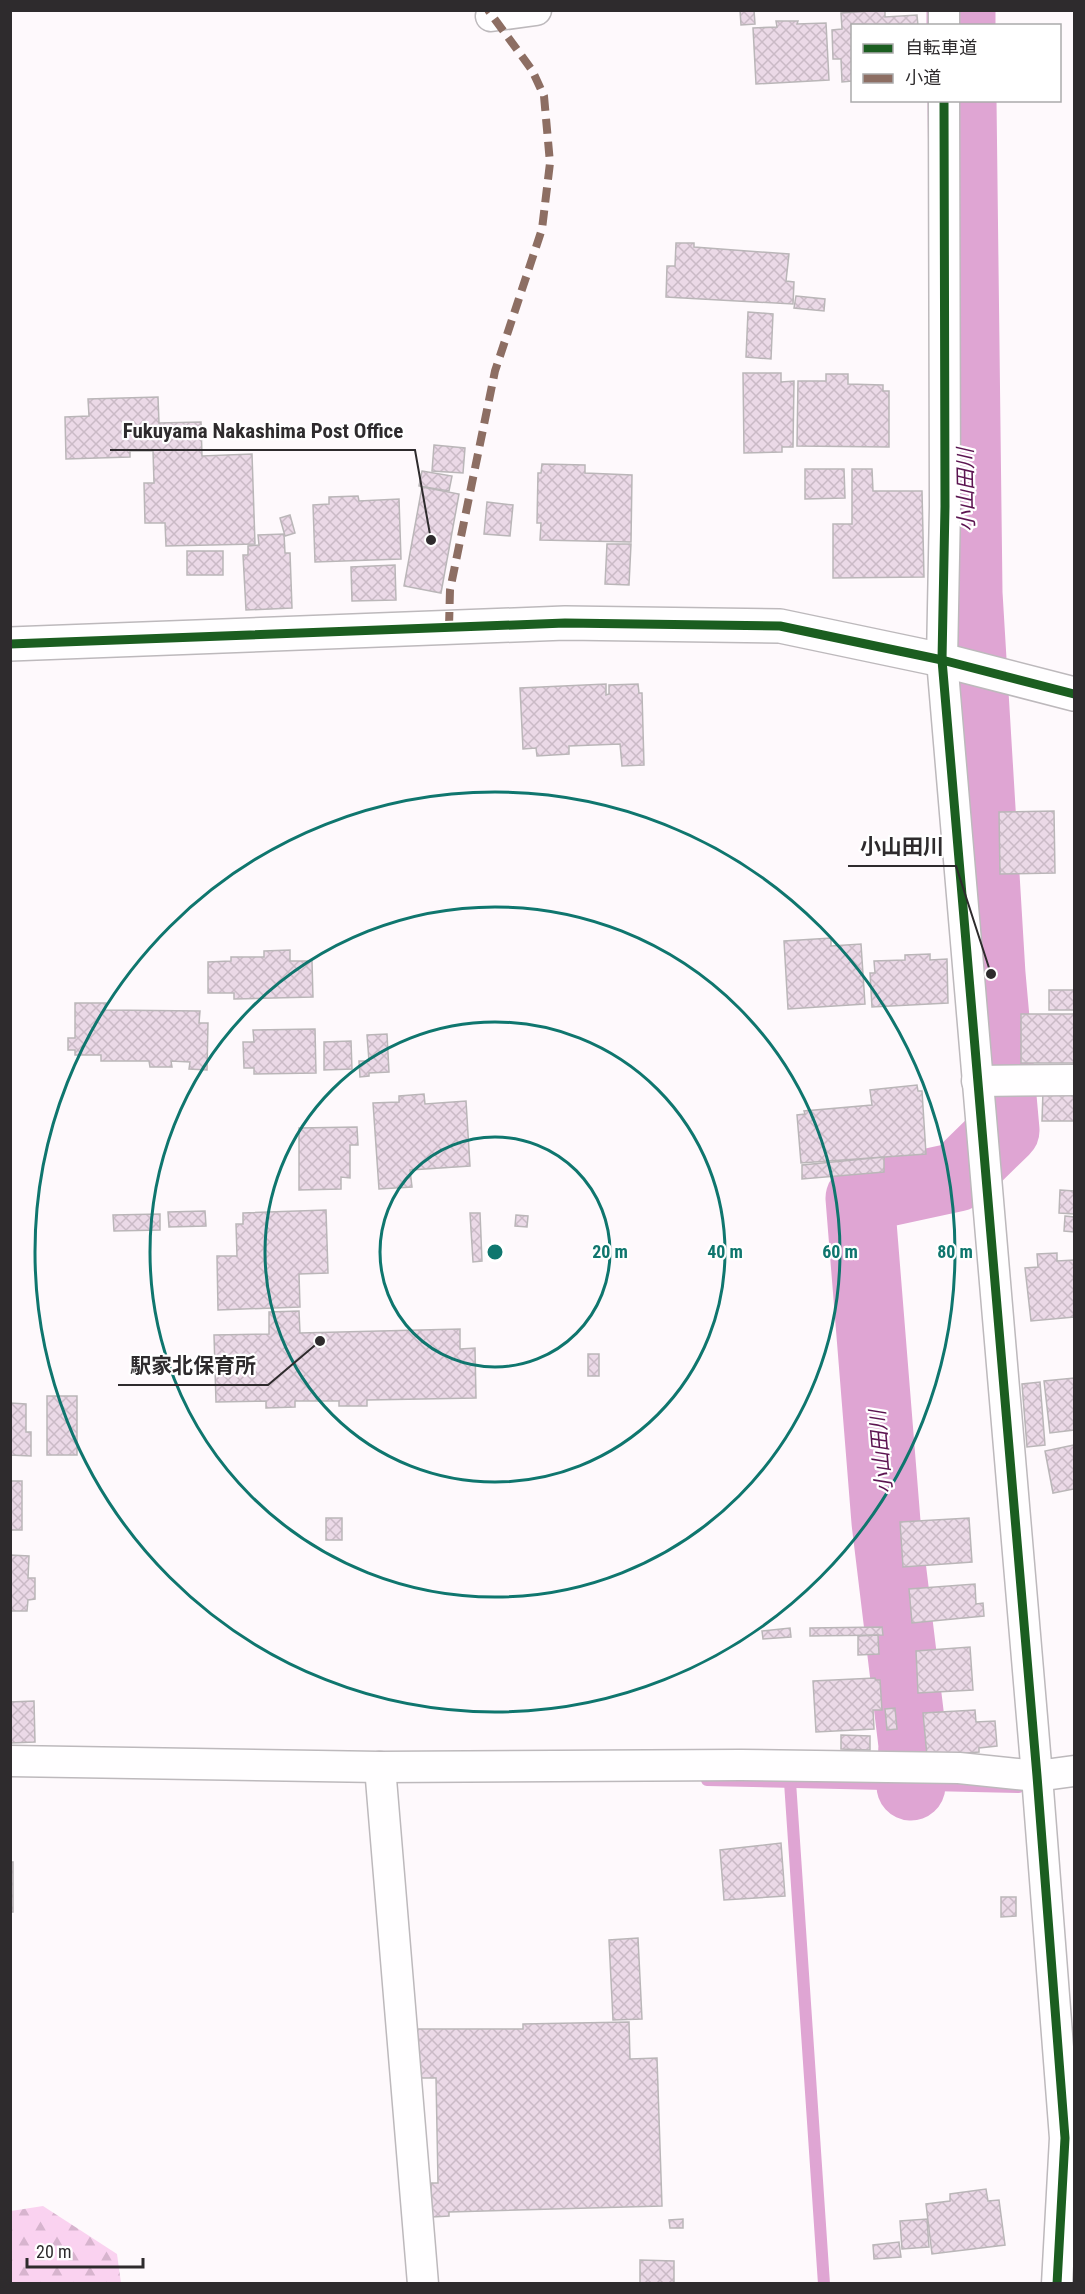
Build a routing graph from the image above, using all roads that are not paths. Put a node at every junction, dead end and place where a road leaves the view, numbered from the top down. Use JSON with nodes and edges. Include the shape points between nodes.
{"nodes":[{"id":1,"x":536,"y":10,"type":"edge"},
{"id":2,"x":491,"y":16,"type":"dead end"},
{"id":3,"x":944,"y":102,"type":"edge"},
{"id":4,"x":10,"y":644,"type":"edge"},
{"id":5,"x":942,"y":660,"type":"junction"},
{"id":6,"x":1074,"y":694,"type":"edge"},
{"id":7,"x":1074,"y":1080,"type":"edge"},
{"id":8,"x":977,"y":1081,"type":"junction"},
{"id":9,"x":10,"y":1761,"type":"edge"},
{"id":10,"x":380,"y":1767,"type":"junction"},
{"id":11,"x":1074,"y":1771,"type":"edge"},
{"id":12,"x":1037,"y":1776,"type":"junction"},
{"id":13,"x":423,"y":2283,"type":"edge"},
{"id":14,"x":1057,"y":2283,"type":"edge"}],
"edges":[{"from":1,"to":2,"type":"street"},
{"from":3,"to":5,"type":"street"},
{"from":4,"to":5,"type":"street","via":[[565,623],[780,626]]},
{"from":5,"to":6,"type":"street"},
{"from":5,"to":8,"type":"street"},
{"from":7,"to":8,"type":"street"},
{"from":8,"to":12,"type":"street"},
{"from":9,"to":10,"type":"street"},
{"from":10,"to":12,"type":"street","via":[[741,1765],[959,1768]]},
{"from":10,"to":13,"type":"street"},
{"from":11,"to":12,"type":"street"},
{"from":12,"to":14,"type":"street","via":[[1065,2138]]}]}
